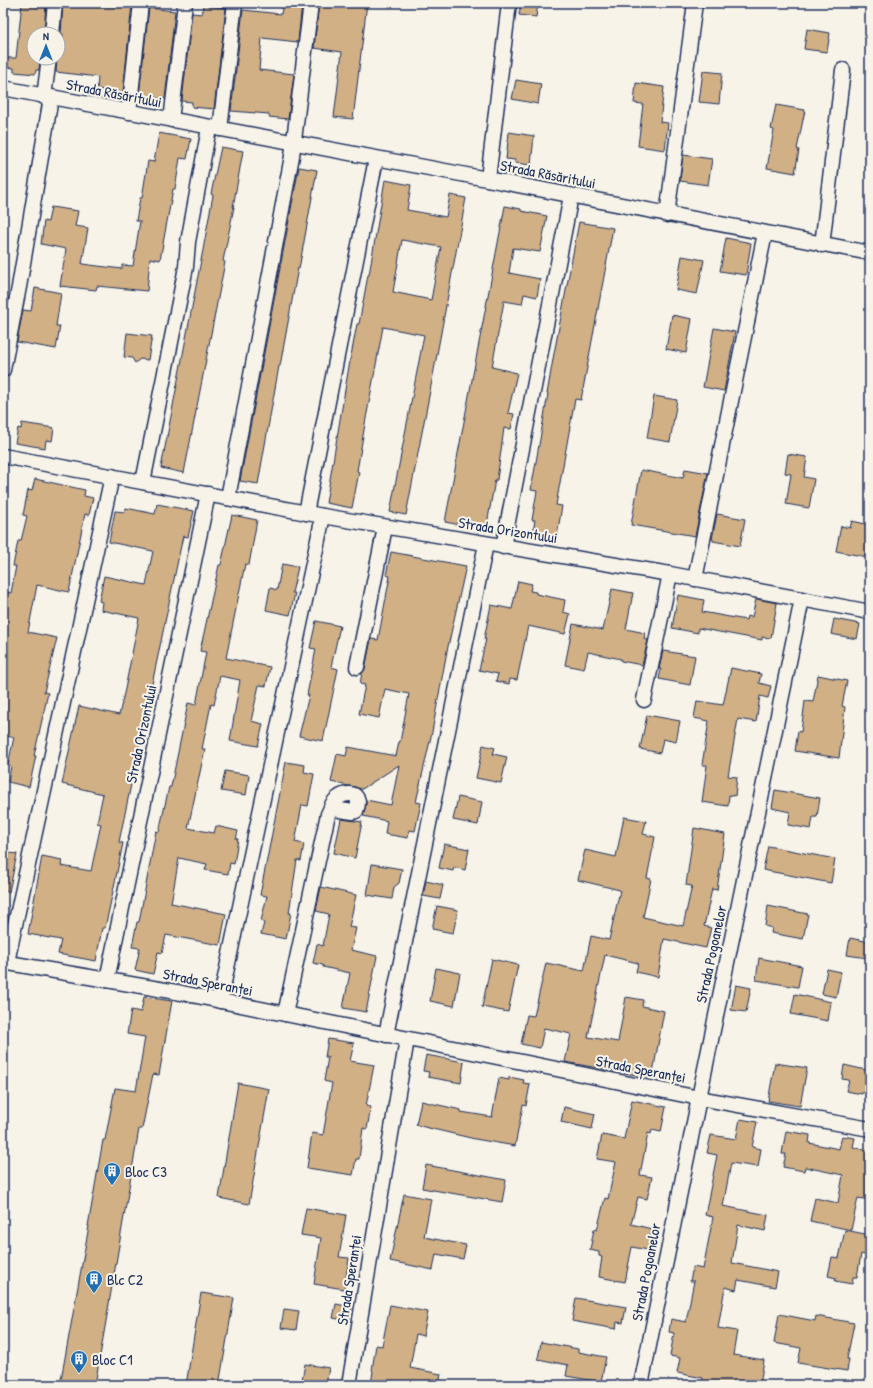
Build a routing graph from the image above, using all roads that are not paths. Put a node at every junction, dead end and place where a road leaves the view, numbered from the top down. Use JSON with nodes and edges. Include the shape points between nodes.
{"nodes":[{"id":1,"x":55,"y":3,"type":"edge"},
{"id":2,"x":141,"y":3,"type":"edge"},
{"id":3,"x":185,"y":3,"type":"edge"},
{"id":4,"x":234,"y":3,"type":"edge"},
{"id":5,"x":311,"y":3,"type":"edge"},
{"id":6,"x":509,"y":3,"type":"edge"},
{"id":7,"x":695,"y":3,"type":"edge"},
{"id":8,"x":53,"y":26,"type":"edge"},
{"id":9,"x":49,"y":66,"type":"edge"},
{"id":10,"x":843,"y":70,"type":"dead end"},
{"id":11,"x":3,"y":88,"type":"edge"},
{"id":12,"x":48,"y":97,"type":"junction"},
{"id":13,"x":129,"y":112,"type":"junction"},
{"id":14,"x":171,"y":120,"type":"junction"},
{"id":15,"x":214,"y":128,"type":"junction"},
{"id":16,"x":294,"y":143,"type":"junction"},
{"id":17,"x":376,"y":158,"type":"junction"},
{"id":18,"x":488,"y":179,"type":"junction"},
{"id":19,"x":571,"y":196,"type":"junction"},
{"id":20,"x":667,"y":215,"type":"junction"},
{"id":21,"x":765,"y":233,"type":"junction"},
{"id":22,"x":822,"y":245,"type":"junction"},
{"id":23,"x":870,"y":253,"type":"edge"},
{"id":24,"x":3,"y":370,"type":"edge"},
{"id":25,"x":3,"y":456,"type":"edge"},
{"id":26,"x":112,"y":476,"type":"junction"},
{"id":27,"x":143,"y":482,"type":"junction"},
{"id":28,"x":208,"y":494,"type":"junction"},
{"id":29,"x":228,"y":498,"type":"junction"},
{"id":30,"x":306,"y":513,"type":"junction"},
{"id":31,"x":323,"y":516,"type":"junction"},
{"id":32,"x":385,"y":527,"type":"junction"},
{"id":33,"x":486,"y":544,"type":"junction"},
{"id":34,"x":503,"y":547,"type":"junction"},
{"id":35,"x":670,"y":574,"type":"junction"},
{"id":36,"x":695,"y":579,"type":"junction"},
{"id":37,"x":802,"y":599,"type":"junction"},
{"id":38,"x":870,"y":612,"type":"edge"},
{"id":39,"x":357,"y":668,"type":"dead end"},
{"id":40,"x":644,"y":700,"type":"dead end"},
{"id":41,"x":330,"y":810,"type":"dead end"},
{"id":42,"x":5,"y":962,"type":"edge"},
{"id":43,"x":107,"y":980,"type":"junction"},
{"id":44,"x":220,"y":1001,"type":"junction"},
{"id":45,"x":285,"y":1014,"type":"junction"},
{"id":46,"x":386,"y":1035,"type":"junction"},
{"id":47,"x":407,"y":1039,"type":"junction"},
{"id":48,"x":698,"y":1098,"type":"junction"},
{"id":49,"x":870,"y":1129,"type":"edge"},
{"id":50,"x":349,"y":1385,"type":"edge"},
{"id":51,"x":641,"y":1385,"type":"edge"}],
"edges":[{"from":1,"to":8,"type":"street"},
{"from":2,"to":13,"type":"street"},
{"from":3,"to":14,"type":"street"},
{"from":4,"to":15,"type":"street"},
{"from":5,"to":16,"type":"street"},
{"from":6,"to":18,"type":"street"},
{"from":7,"to":20,"type":"street"},
{"from":9,"to":12,"type":"street"},
{"from":10,"to":22,"type":"street"},
{"from":11,"to":12,"type":"street","name":"Strada Răsăritului"},
{"from":12,"to":13,"type":"street","name":"Strada Răsăritului"},
{"from":12,"to":24,"type":"street","via":[[19,287]]},
{"from":13,"to":14,"type":"street","name":"Strada Răsăritului"},
{"from":14,"to":15,"type":"street","name":"Strada Răsăritului"},
{"from":15,"to":16,"type":"street","name":"Strada Răsăritului"},
{"from":15,"to":27,"type":"street","via":[[188,242],[186,267]]},
{"from":16,"to":17,"type":"street","name":"Strada Răsăritului"},
{"from":16,"to":29,"type":"street"},
{"from":17,"to":18,"type":"street","name":"Strada Răsăritului"},
{"from":17,"to":30,"type":"street"},
{"from":18,"to":19,"type":"street","name":"Strada Răsăritului"},
{"from":19,"to":20,"type":"street","name":"Strada Răsăritului"},
{"from":19,"to":34,"type":"street"},
{"from":20,"to":21,"type":"street","name":"Strada Răsăritului"},
{"from":21,"to":22,"type":"street","name":"Strada Răsăritului"},
{"from":21,"to":36,"type":"street"},
{"from":22,"to":23,"type":"street","name":"Strada Răsăritului"},
{"from":25,"to":26,"type":"street","name":"Strada Orizontului"},
{"from":26,"to":27,"type":"street","name":"Strada Orizontului"},
{"from":26,"to":42,"type":"street"},
{"from":27,"to":28,"type":"street","name":"Strada Orizontului"},
{"from":28,"to":29,"type":"street","name":"Strada Orizontului"},
{"from":28,"to":43,"type":"street","name":"Strada Orizontului"},
{"from":29,"to":30,"type":"street","name":"Strada Orizontului"},
{"from":30,"to":31,"type":"street","name":"Strada Orizontului"},
{"from":31,"to":32,"type":"street","name":"Strada Orizontului"},
{"from":31,"to":44,"type":"street"},
{"from":32,"to":33,"type":"street","name":"Strada Orizontului"},
{"from":32,"to":39,"type":"street"},
{"from":33,"to":34,"type":"street","name":"Strada Orizontului"},
{"from":33,"to":46,"type":"street"},
{"from":34,"to":35,"type":"street","name":"Strada Orizontului"},
{"from":35,"to":36,"type":"street","name":"Strada Orizontului"},
{"from":35,"to":40,"type":"street"},
{"from":36,"to":37,"type":"street","name":"Strada Orizontului"},
{"from":37,"to":38,"type":"street"},
{"from":37,"to":48,"type":"street","name":"Strada Pogoanelor"},
{"from":41,"to":45,"type":"street"},
{"from":42,"to":43,"type":"street","name":"Strada Speranței"},
{"from":43,"to":44,"type":"street","name":"Strada Speranței"},
{"from":44,"to":45,"type":"street","name":"Strada Speranței"},
{"from":45,"to":46,"type":"street","name":"Strada Speranței"},
{"from":46,"to":47,"type":"street","name":"Strada Speranței"},
{"from":47,"to":48,"type":"street","name":"Strada Speranței"},
{"from":47,"to":50,"type":"street","name":"Strada Speranței"},
{"from":48,"to":49,"type":"street","name":"Strada Speranței"},
{"from":48,"to":51,"type":"street","name":"Strada Pogoanelor"}]}
